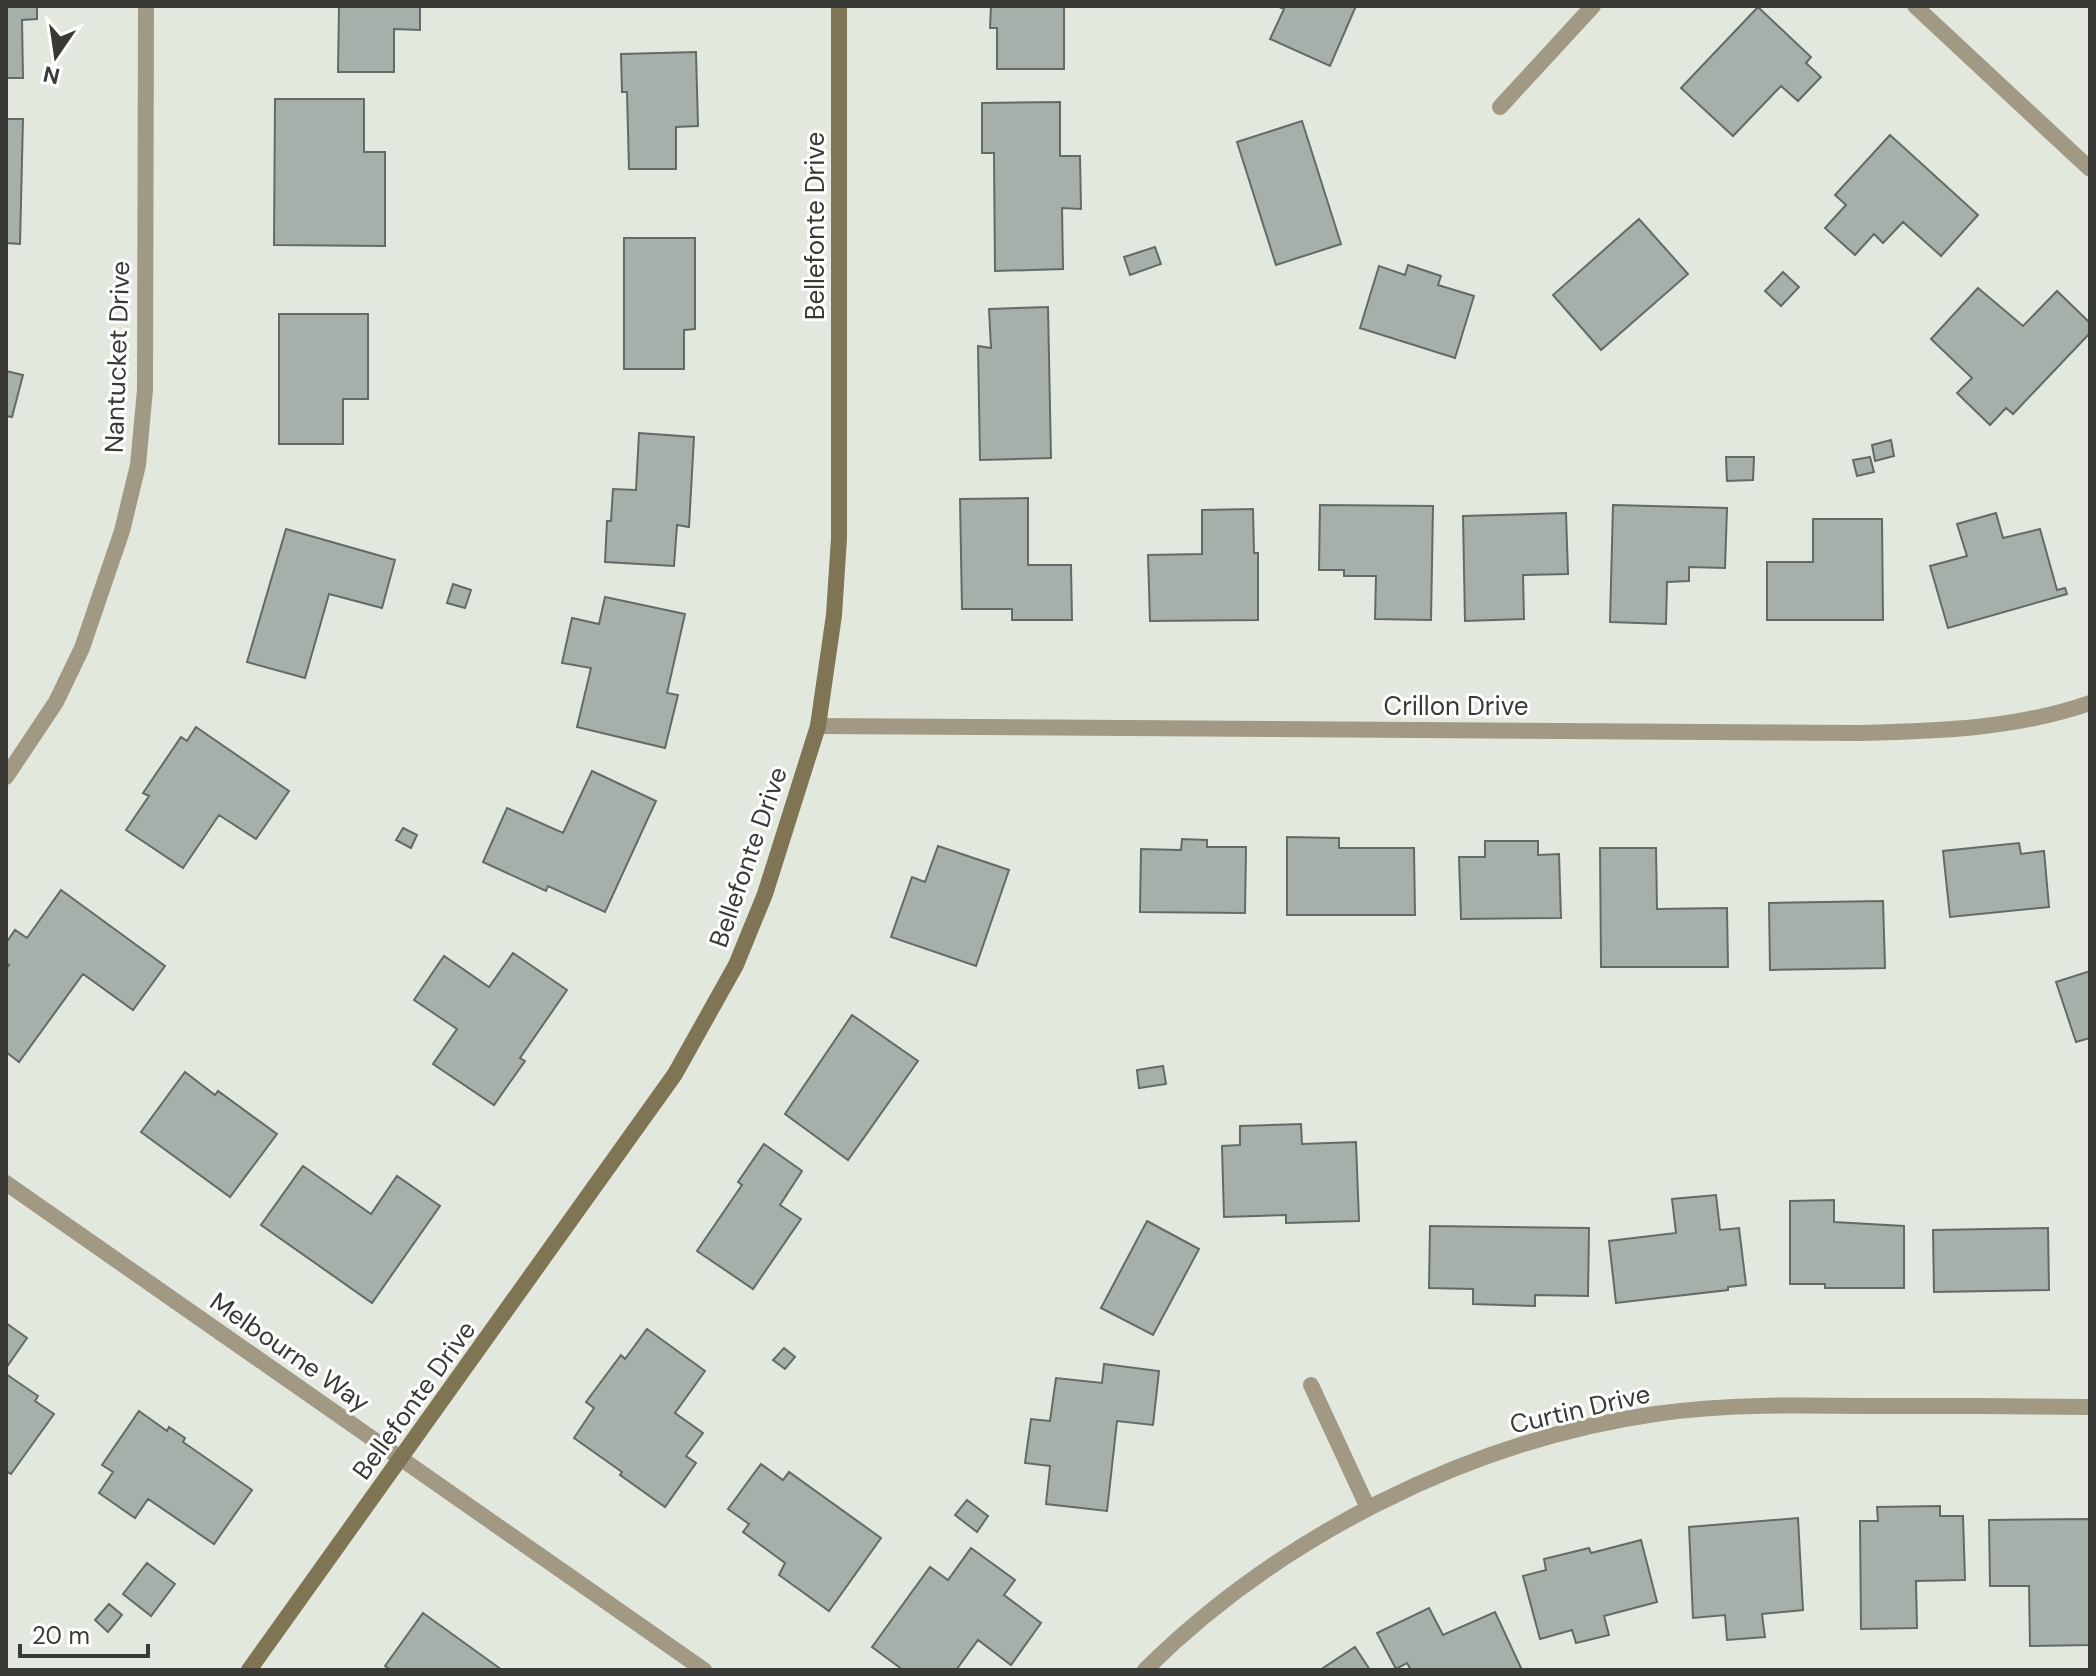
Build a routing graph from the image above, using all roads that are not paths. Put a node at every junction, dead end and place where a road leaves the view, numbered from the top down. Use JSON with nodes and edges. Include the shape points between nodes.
{"nodes":[{"id":1,"x":146,"y":6,"type":"edge"},
{"id":2,"x":839,"y":6,"type":"edge"},
{"id":3,"x":1593,"y":6,"type":"edge"},
{"id":4,"x":1915,"y":6,"type":"edge"},
{"id":5,"x":1500,"y":107,"type":"dead end"},
{"id":6,"x":2090,"y":169,"type":"edge"},
{"id":7,"x":2090,"y":703,"type":"edge"},
{"id":8,"x":818,"y":726,"type":"junction"},
{"id":9,"x":6,"y":777,"type":"edge"},
{"id":10,"x":6,"y":1183,"type":"edge"},
{"id":11,"x":1311,"y":1385,"type":"dead end"},
{"id":12,"x":2090,"y":1407,"type":"edge"},
{"id":13,"x":401,"y":1460,"type":"junction"},
{"id":14,"x":1368,"y":1508,"type":"junction"},
{"id":15,"x":249,"y":1670,"type":"edge"},
{"id":16,"x":704,"y":1670,"type":"edge"},
{"id":17,"x":1145,"y":1670,"type":"edge"}],
"edges":[{"from":1,"to":9,"type":"street","name":"Nantucket Drive","via":[[145,390],[138,465],[122,531],[82,648],[56,702]]},
{"from":2,"to":8,"type":"street","name":"Bellefonte Drive","via":[[839,538]]},
{"from":3,"to":5,"type":"street"},
{"from":4,"to":6,"type":"street"},
{"from":7,"to":8,"type":"street","name":"Crillon Drive","via":[[2043,718],[1984,727],[1874,733]]},
{"from":8,"to":13,"type":"street","name":"Bellefonte Drive","via":[[736,965],[675,1074]]},
{"from":10,"to":13,"type":"street","name":"Melbourne Way"},
{"from":11,"to":14,"type":"street"},
{"from":12,"to":14,"type":"street","name":"Curtin Drive","via":[[1776,1405],[1653,1414],[1519,1445]]},
{"from":13,"to":15,"type":"street","name":"Bellefonte Drive"},
{"from":13,"to":16,"type":"street","name":"Melbourne Way"},
{"from":14,"to":17,"type":"street","name":"Curtin Drive","via":[[1294,1550],[1200,1619]]}]}
